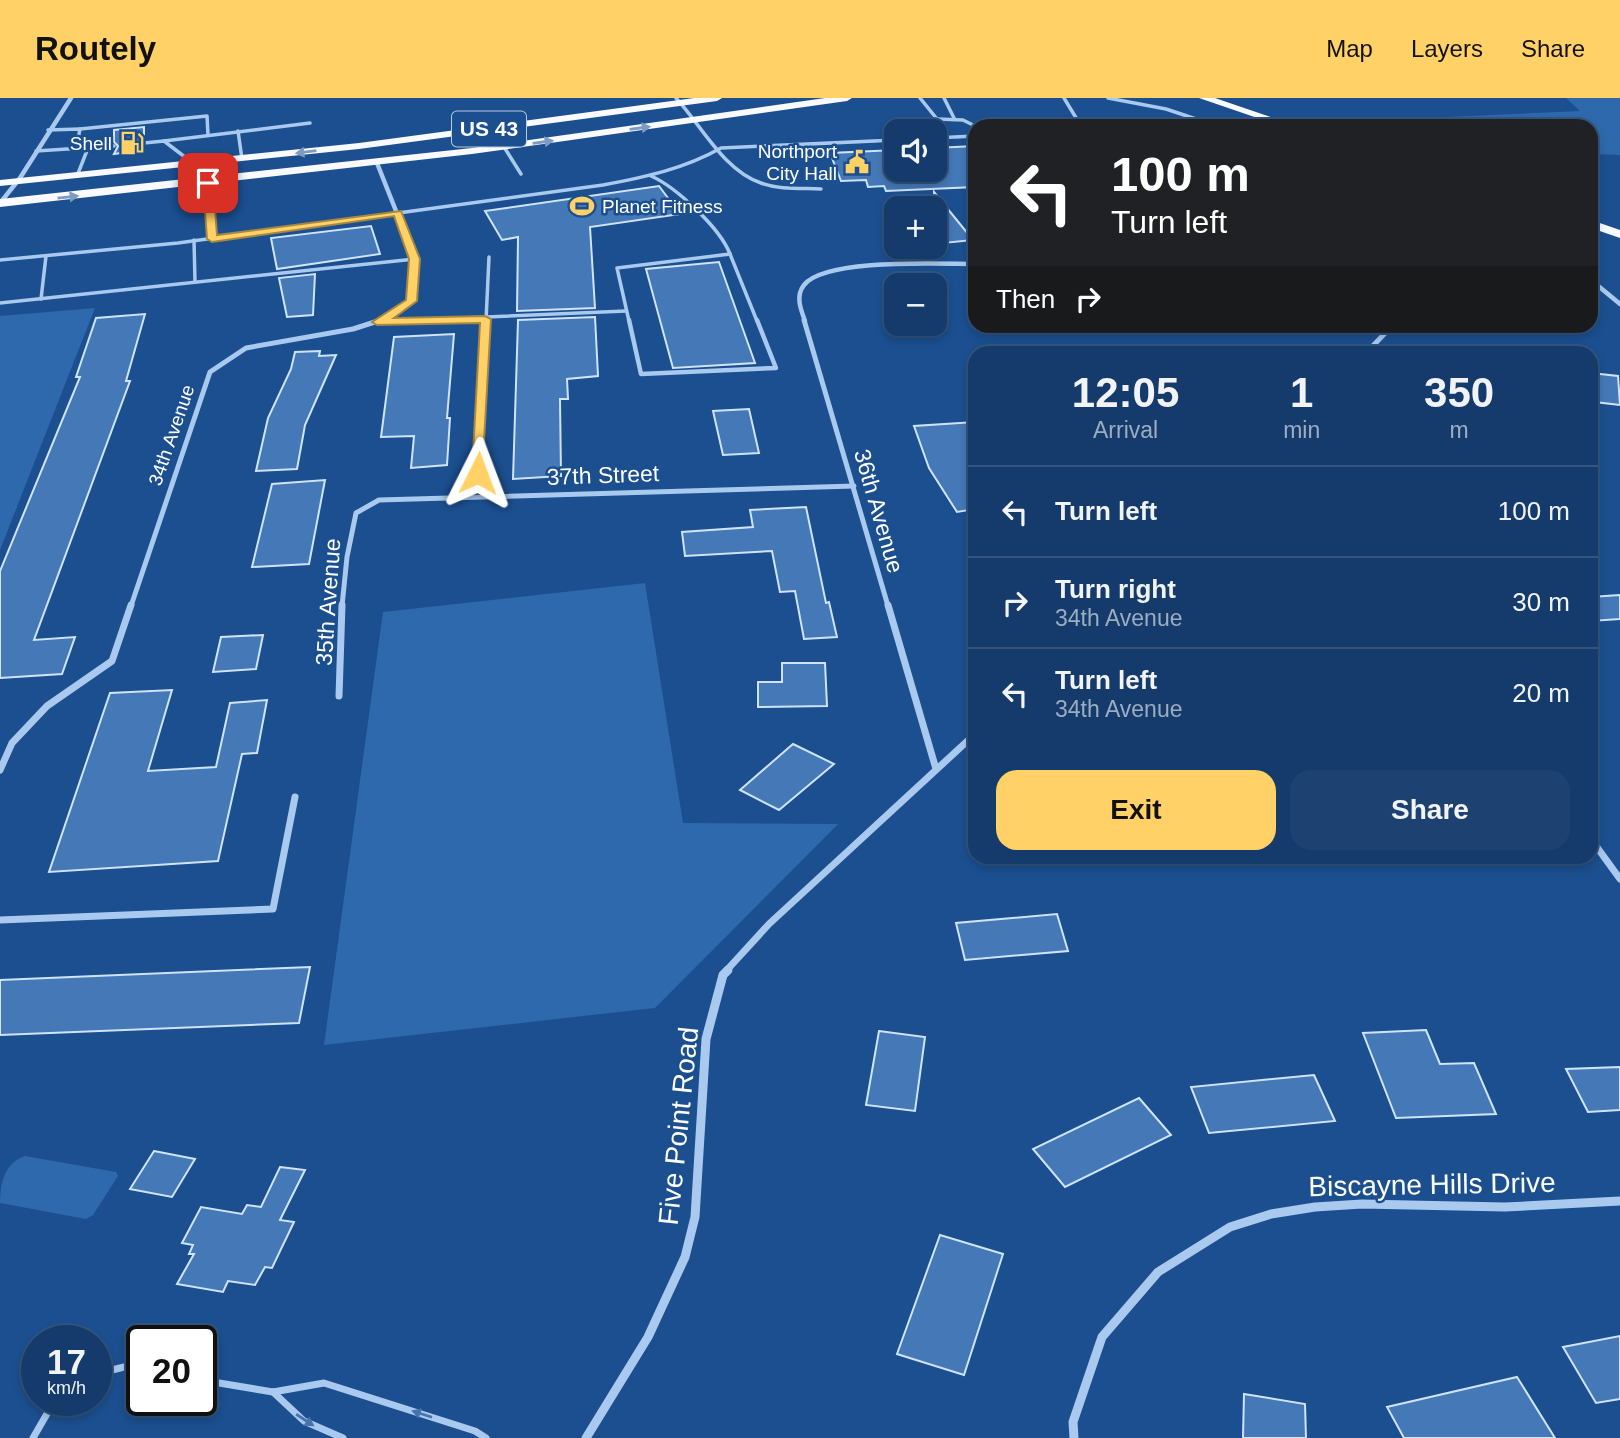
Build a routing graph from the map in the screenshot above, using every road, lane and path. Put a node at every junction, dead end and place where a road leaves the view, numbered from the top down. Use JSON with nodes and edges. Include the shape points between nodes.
{"nodes":[{"id":1,"x":71,"y":98,"type":"edge"},
{"id":2,"x":717,"y":98,"type":"edge"},
{"id":3,"x":847,"y":98,"type":"edge"},
{"id":4,"x":920,"y":98,"type":"edge"},
{"id":5,"x":944,"y":98,"type":"edge"},
{"id":6,"x":1064,"y":98,"type":"edge"},
{"id":7,"x":1108,"y":98,"type":"edge"},
{"id":8,"x":1204,"y":98,"type":"edge"},
{"id":9,"x":1221,"y":100,"type":"edge"},
{"id":10,"x":679,"y":101,"type":"edge"},
{"id":11,"x":1265,"y":117,"type":"junction"},
{"id":12,"x":954,"y":118,"type":"junction"},
{"id":13,"x":937,"y":119,"type":"joint"},
{"id":14,"x":1078,"y":119,"type":"edge"},
{"id":15,"x":1195,"y":119,"type":"edge"},
{"id":16,"x":1249,"y":119,"type":"edge"},
{"id":17,"x":1271,"y":119,"type":"edge"},
{"id":18,"x":697,"y":120,"type":"junction"},
{"id":19,"x":968,"y":122,"type":"edge"},
{"id":20,"x":310,"y":123,"type":"dead end"},
{"id":21,"x":536,"y":123,"type":"junction"},
{"id":22,"x":80,"y":129,"type":"junction"},
{"id":23,"x":48,"y":130,"type":"junction"},
{"id":24,"x":238,"y":131,"type":"junction"},
{"id":25,"x":208,"y":135,"type":"junction"},
{"id":26,"x":968,"y":136,"type":"edge"},
{"id":27,"x":947,"y":137,"type":"edge"},
{"id":28,"x":162,"y":141,"type":"junction"},
{"id":29,"x":884,"y":141,"type":"edge"},
{"id":30,"x":144,"y":143,"type":"dead end"},
{"id":31,"x":114,"y":146,"type":"dead end"},
{"id":32,"x":505,"y":147,"type":"junction"},
{"id":33,"x":88,"y":148,"type":"junction"},
{"id":34,"x":721,"y":148,"type":"junction"},
{"id":35,"x":76,"y":149,"type":"junction"},
{"id":36,"x":36,"y":151,"type":"junction"},
{"id":37,"x":242,"y":159,"type":"junction"},
{"id":38,"x":377,"y":163,"type":"junction"},
{"id":39,"x":194,"y":164,"type":"junction"},
{"id":40,"x":521,"y":174,"type":"dead end"},
{"id":41,"x":77,"y":176,"type":"junction"},
{"id":42,"x":651,"y":176,"type":"junction"},
{"id":43,"x":20,"y":181,"type":"junction"},
{"id":44,"x":0,"y":183,"type":"edge"},
{"id":45,"x":208,"y":183,"type":"junction"},
{"id":46,"x":821,"y":189,"type":"dead end"},
{"id":47,"x":0,"y":203,"type":"edge"},
{"id":48,"x":398,"y":213,"type":"junction"},
{"id":49,"x":1598,"y":226,"type":"edge"},
{"id":50,"x":1620,"y":234,"type":"edge"},
{"id":51,"x":212,"y":239,"type":"junction"},
{"id":52,"x":194,"y":240,"type":"junction"},
{"id":53,"x":730,"y":254,"type":"junction"},
{"id":54,"x":46,"y":256,"type":"junction"},
{"id":55,"x":488,"y":257,"type":"dead end"},
{"id":56,"x":415,"y":259,"type":"junction"},
{"id":57,"x":0,"y":260,"type":"edge"},
{"id":58,"x":968,"y":264,"type":"edge"},
{"id":59,"x":195,"y":282,"type":"junction"},
{"id":60,"x":1598,"y":286,"type":"edge"},
{"id":61,"x":41,"y":299,"type":"junction"},
{"id":62,"x":0,"y":303,"type":"edge"},
{"id":63,"x":1620,"y":304,"type":"edge"},
{"id":64,"x":626,"y":311,"type":"junction"},
{"id":65,"x":485,"y":319,"type":"junction"},
{"id":66,"x":377,"y":322,"type":"junction"},
{"id":67,"x":1385,"y":333,"type":"edge"},
{"id":68,"x":1373,"y":346,"type":"edge"},
{"id":69,"x":478,"y":473,"type":"dead end"},
{"id":70,"x":854,"y":486,"type":"junction"},
{"id":71,"x":356,"y":513,"type":"joint"},
{"id":72,"x":339,"y":696,"type":"dead end"},
{"id":73,"x":968,"y":740,"type":"edge"},
{"id":74,"x":936,"y":769,"type":"junction"},
{"id":75,"x":0,"y":770,"type":"edge"},
{"id":76,"x":295,"y":797,"type":"dead end"},
{"id":77,"x":1598,"y":849,"type":"edge"},
{"id":78,"x":1620,"y":879,"type":"edge"},
{"id":79,"x":0,"y":920,"type":"edge"},
{"id":80,"x":1620,"y":1201,"type":"edge"},
{"id":81,"x":217,"y":1383,"type":"edge"},
{"id":82,"x":273,"y":1392,"type":"junction"},
{"id":83,"x":46,"y":1416,"type":"edge"},
{"id":84,"x":33,"y":1438,"type":"edge"},
{"id":85,"x":343,"y":1438,"type":"edge"},
{"id":86,"x":486,"y":1438,"type":"edge"},
{"id":87,"x":586,"y":1438,"type":"edge"},
{"id":88,"x":1074,"y":1438,"type":"edge"}],
"edges":[{"from":1,"to":23,"type":"street"},
{"from":2,"to":10,"type":"highway","number":"US 43"},
{"from":3,"to":18,"type":"highway","number":"US 43"},
{"from":4,"to":13,"type":"lane"},
{"from":5,"to":12,"type":"lane"},
{"from":6,"to":14,"type":"lane"},
{"from":7,"to":15,"type":"lane"},
{"from":8,"to":9,"type":"highway"},
{"from":9,"to":11,"type":"highway"},
{"from":10,"to":18,"type":"lane"},
{"from":10,"to":21,"type":"highway","number":"US 43"},
{"from":11,"to":16,"type":"lane"},
{"from":11,"to":17,"type":"highway"},
{"from":12,"to":13,"type":"lane"},
{"from":12,"to":19,"type":"lane"},
{"from":32,"to":18,"type":"highway","number":"US 43","one_way":true},
{"from":18,"to":34,"type":"lane"},
{"from":20,"to":24,"type":"lane"},
{"from":21,"to":37,"type":"highway","number":"US 43","one_way":true},
{"from":21,"to":38,"type":"highway","via":[[521,132],[386,155]]},
{"from":22,"to":23,"type":"lane"},
{"from":22,"to":25,"type":"lane","via":[[207,116]]},
{"from":22,"to":35,"type":"lane"},
{"from":23,"to":36,"type":"street"},
{"from":24,"to":25,"type":"lane"},
{"from":24,"to":37,"type":"lane"},
{"from":25,"to":28,"type":"lane"},
{"from":26,"to":27,"type":"lane"},
{"from":28,"to":30,"type":"lane"},
{"from":28,"to":39,"type":"lane"},
{"from":29,"to":34,"type":"lane"},
{"from":31,"to":33,"type":"lane"},
{"from":32,"to":38,"type":"highway","number":"US 43"},
{"from":32,"to":40,"type":"lane"},
{"from":33,"to":35,"type":"lane"},
{"from":33,"to":41,"type":"lane"},
{"from":34,"to":42,"type":"lane","via":[[708,158]]},
{"from":34,"to":46,"type":"lane","via":[[733,166],[756,182]]},
{"from":35,"to":36,"type":"lane"},
{"from":36,"to":43,"type":"street"},
{"from":37,"to":39,"type":"highway","number":"US 43"},
{"from":38,"to":45,"type":"highway","number":"US 43"},
{"from":38,"to":48,"type":"street","name":"34th Avenue"},
{"from":39,"to":41,"type":"highway","number":"US 43"},
{"from":41,"to":43,"type":"highway","number":"US 43"},
{"from":42,"to":48,"type":"lane"},
{"from":42,"to":53,"type":"lane","via":[[667,183],[725,241]]},
{"from":43,"to":44,"type":"highway","number":"US 43"},
{"from":43,"to":47,"type":"street"},
{"from":47,"to":45,"type":"highway","number":"US 43","one_way":true},
{"from":45,"to":51,"type":"lane"},
{"from":48,"to":51,"type":"lane"},
{"from":48,"to":56,"type":"street","name":"34th Avenue"},
{"from":49,"to":50,"type":"highway"},
{"from":51,"to":52,"type":"lane"},
{"from":52,"to":54,"type":"lane"},
{"from":52,"to":59,"type":"lane"},
{"from":53,"to":64,"type":"lane","via":[[617,268]]},
{"from":53,"to":64,"type":"lane","via":[[776,368],[641,374]]},
{"from":54,"to":57,"type":"lane"},
{"from":54,"to":61,"type":"lane"},
{"from":55,"to":65,"type":"lane"},
{"from":56,"to":59,"type":"lane","via":[[268,278]]},
{"from":56,"to":66,"type":"street","name":"34th Avenue","via":[[411,301],[400,312]]},
{"from":58,"to":70,"type":"street","name":"36th Avenue","via":[[822,272],[799,291]]},
{"from":59,"to":61,"type":"lane"},
{"from":60,"to":63,"type":"street"},
{"from":61,"to":62,"type":"lane"},
{"from":64,"to":65,"type":"lane"},
{"from":65,"to":66,"type":"lane"},
{"from":65,"to":69,"type":"lane"},
{"from":66,"to":75,"type":"street","name":"34th Avenue","via":[[244,349],[209,372],[112,661],[47,706],[12,743]]},
{"from":67,"to":68,"type":"street"},
{"from":70,"to":71,"type":"street","name":"37th Street","via":[[410,498],[379,500]]},
{"from":70,"to":74,"type":"street","name":"36th Avenue"},
{"from":71,"to":72,"type":"street","name":"35th Avenue","via":[[346,563]]},
{"from":73,"to":74,"type":"street","name":"Five Point Road"},
{"from":74,"to":87,"type":"street","name":"Five Point Road","via":[[769,924],[723,975],[706,1039],[695,1217],[685,1257],[648,1338]]},
{"from":76,"to":79,"type":"street","via":[[274,909]]},
{"from":77,"to":78,"type":"street"},
{"from":80,"to":88,"type":"street","name":"Biscayne Hills Drive","via":[[1505,1207],[1315,1207],[1230,1227],[1158,1272],[1102,1337],[1073,1422]]},
{"from":81,"to":82,"type":"lane"},
{"from":82,"to":85,"type":"lane","one_way":true,"via":[[304,1421]]},
{"from":86,"to":82,"type":"lane","one_way":true,"via":[[324,1383]]},
{"from":83,"to":84,"type":"lane"}]}
